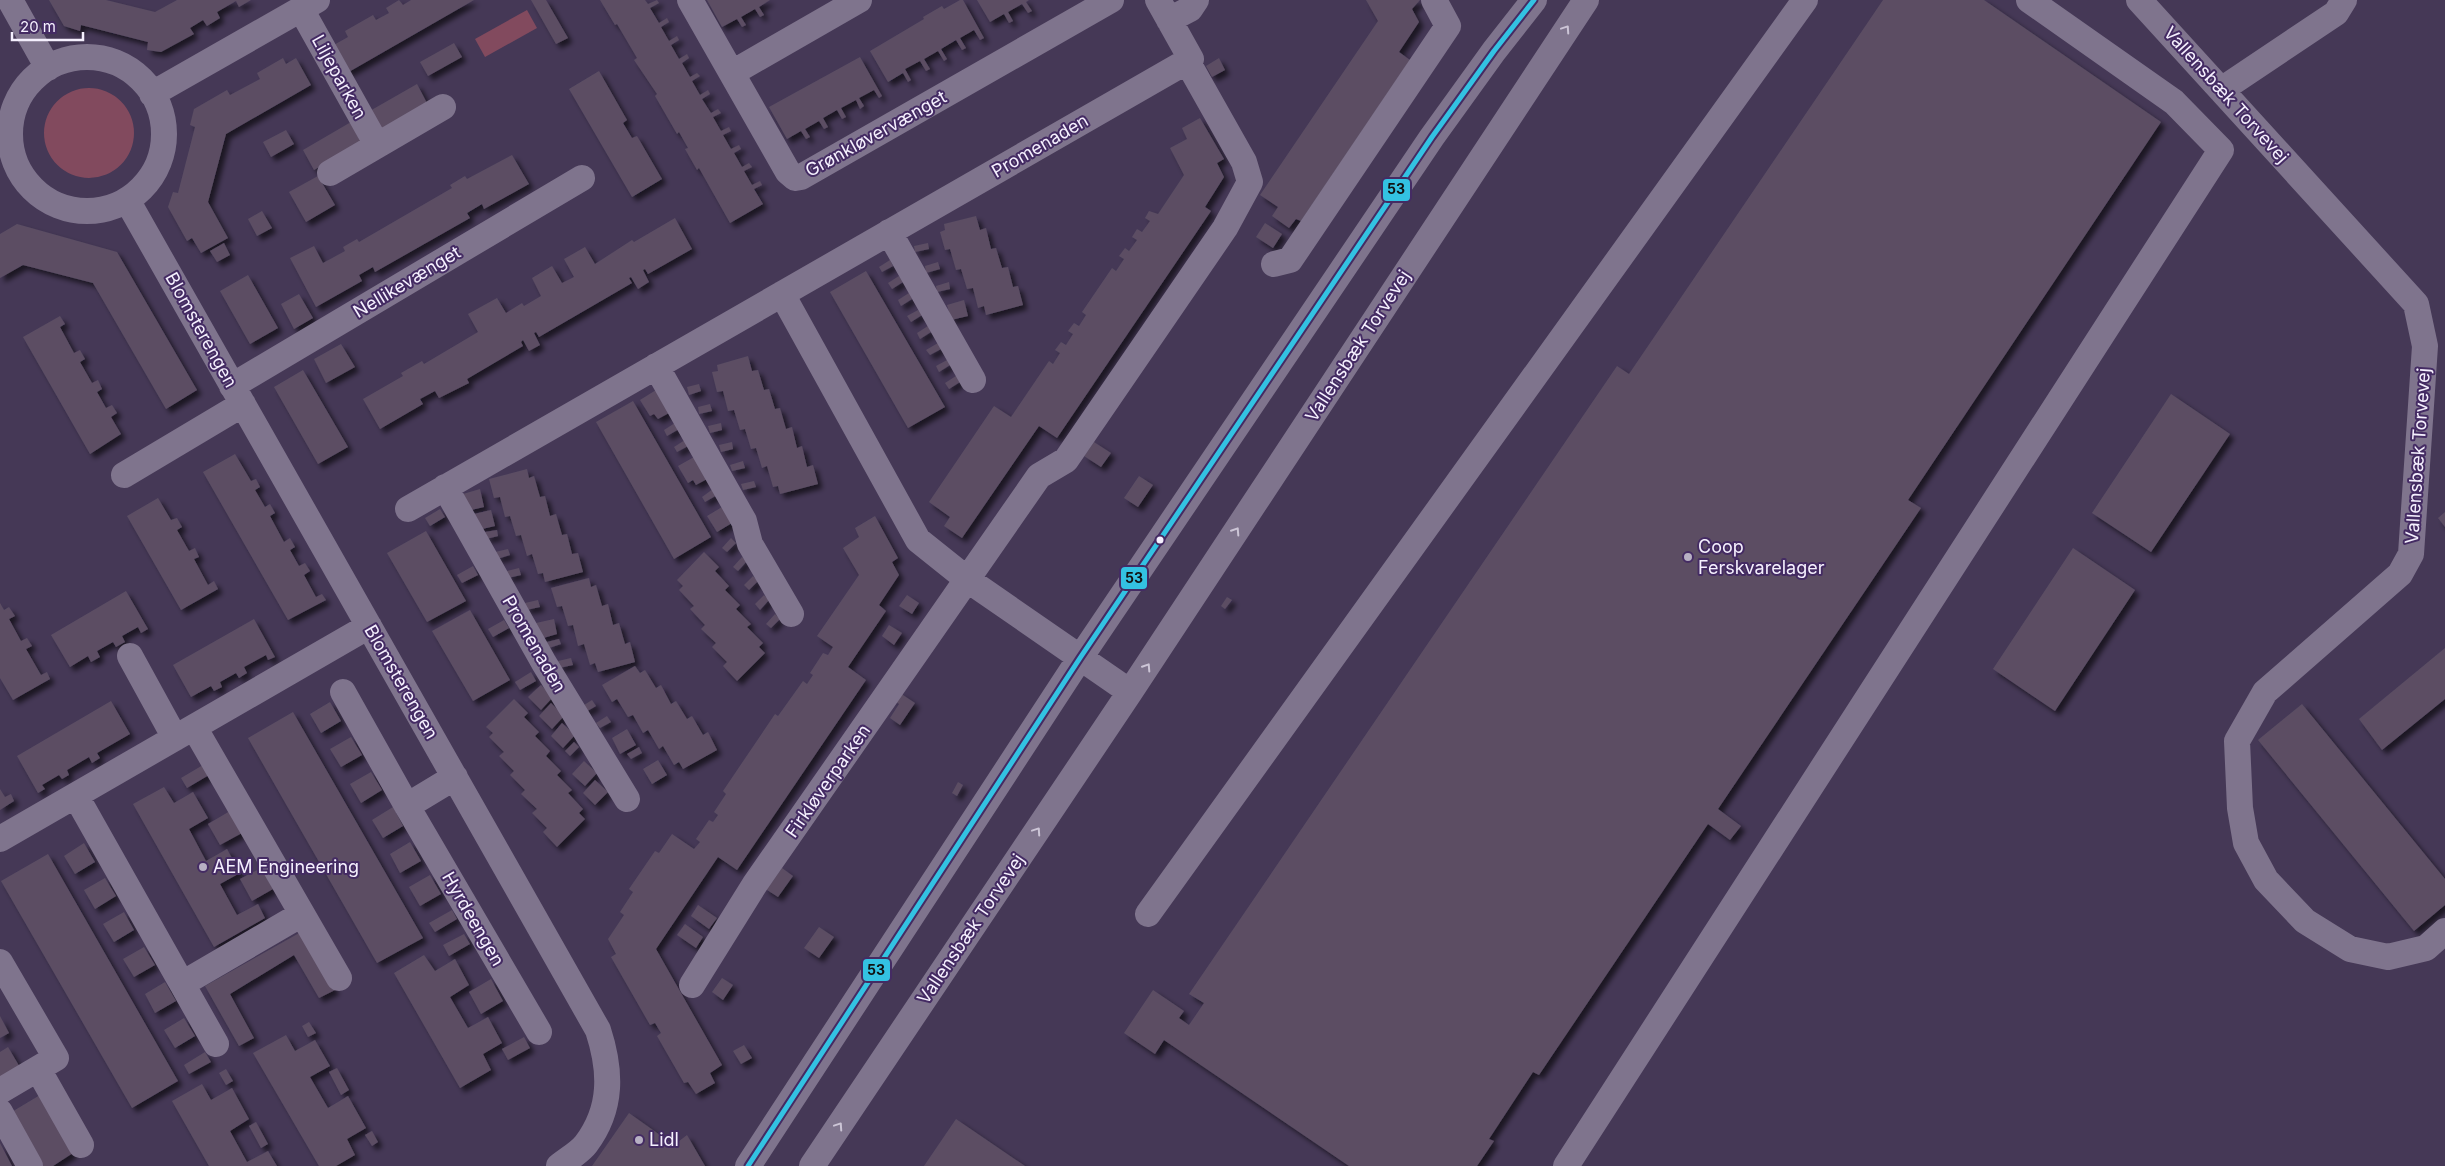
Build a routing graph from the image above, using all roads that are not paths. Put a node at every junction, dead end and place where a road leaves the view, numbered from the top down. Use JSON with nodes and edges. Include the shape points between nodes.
{"nodes":[{"id":1,"x":10,"y":0,"type":"edge"},
{"id":2,"x":690,"y":0,"type":"edge"},
{"id":3,"x":859,"y":0,"type":"edge"},
{"id":4,"x":1111,"y":0,"type":"edge"},
{"id":5,"x":1196,"y":0,"type":"edge"},
{"id":6,"x":1434,"y":0,"type":"edge"},
{"id":7,"x":1534,"y":0,"type":"edge"},
{"id":8,"x":1586,"y":0,"type":"edge"},
{"id":9,"x":1805,"y":0,"type":"edge"},
{"id":10,"x":2028,"y":0,"type":"edge"},
{"id":11,"x":2139,"y":0,"type":"edge"},
{"id":12,"x":2344,"y":0,"type":"edge"},
{"id":13,"x":309,"y":5,"type":"edge"},
{"id":14,"x":1163,"y":10,"type":"edge"},
{"id":15,"x":1189,"y":60,"type":"junction"},
{"id":16,"x":48,"y":68,"type":"junction"},
{"id":17,"x":732,"y":73,"type":"junction"},
{"id":18,"x":2221,"y":90,"type":"junction"},
{"id":19,"x":152,"y":94,"type":"junction"},
{"id":20,"x":443,"y":107,"type":"dead end"},
{"id":21,"x":377,"y":145,"type":"junction"},
{"id":22,"x":330,"y":172,"type":"dead end"},
{"id":23,"x":582,"y":178,"type":"dead end"},
{"id":24,"x":10,"y":179,"type":"edge"},
{"id":25,"x":128,"y":200,"type":"junction"},
{"id":26,"x":889,"y":232,"type":"junction"},
{"id":27,"x":1274,"y":264,"type":"dead end"},
{"id":28,"x":782,"y":294,"type":"junction"},
{"id":29,"x":656,"y":366,"type":"junction"},
{"id":30,"x":973,"y":380,"type":"dead end"},
{"id":31,"x":237,"y":395,"type":"junction"},
{"id":32,"x":124,"y":475,"type":"dead end"},
{"id":33,"x":445,"y":487,"type":"junction"},
{"id":34,"x":408,"y":509,"type":"dead end"},
{"id":35,"x":968,"y":580,"type":"junction"},
{"id":36,"x":791,"y":614,"type":"dead end"},
{"id":37,"x":370,"y":626,"type":"junction"},
{"id":38,"x":130,"y":656,"type":"dead end"},
{"id":39,"x":1080,"y":658,"type":"junction"},
{"id":40,"x":343,"y":692,"type":"dead end"},
{"id":41,"x":1130,"y":692,"type":"junction"},
{"id":42,"x":185,"y":732,"type":"junction"},
{"id":43,"x":455,"y":777,"type":"junction"},
{"id":44,"x":76,"y":796,"type":"junction"},
{"id":45,"x":627,"y":799,"type":"dead end"},
{"id":46,"x":407,"y":806,"type":"junction"},
{"id":47,"x":0,"y":839,"type":"edge"},
{"id":48,"x":302,"y":914,"type":"junction"},
{"id":49,"x":1148,"y":914,"type":"dead end"},
{"id":50,"x":2445,"y":932,"type":"edge"},
{"id":51,"x":0,"y":962,"type":"edge"},
{"id":52,"x":340,"y":978,"type":"dead end"},
{"id":53,"x":182,"y":984,"type":"junction"},
{"id":54,"x":692,"y":985,"type":"dead end"},
{"id":55,"x":539,"y":1032,"type":"dead end"},
{"id":56,"x":216,"y":1044,"type":"dead end"},
{"id":57,"x":38,"y":1069,"type":"junction"},
{"id":58,"x":0,"y":1091,"type":"edge"},
{"id":59,"x":0,"y":1112,"type":"edge"},
{"id":60,"x":81,"y":1145,"type":"dead end"},
{"id":61,"x":30,"y":1166,"type":"edge"},
{"id":62,"x":559,"y":1166,"type":"edge"},
{"id":63,"x":748,"y":1166,"type":"edge"},
{"id":64,"x":812,"y":1166,"type":"edge"},
{"id":65,"x":1566,"y":1166,"type":"edge"}],
"edges":[{"from":1,"to":16,"type":"street"},
{"from":2,"to":17,"type":"street","name":"Grønkløvervænget"},
{"from":3,"to":17,"type":"street"},
{"from":4,"to":17,"type":"street","name":"Grønkløvervænget","via":[[801,177],[795,178],[788,172]]},
{"from":5,"to":14,"type":"street","via":[[1190,9]]},
{"from":6,"to":27,"type":"street","via":[[1448,26],[1290,260]]},
{"from":7,"to":39,"type":"street","via":[[1432,136]]},
{"from":41,"to":8,"type":"street","name":"Vallensbæk Torvevej","one_way":true},
{"from":9,"to":49,"type":"street"},
{"from":10,"to":65,"type":"street","via":[[2174,102],[2221,150]]},
{"from":11,"to":18,"type":"street","name":"Vallensbæk Torvevej"},
{"from":12,"to":18,"type":"street","via":[[2336,13]]},
{"from":13,"to":19,"type":"street"},
{"from":13,"to":21,"type":"street","name":"Liljeparken"},
{"from":14,"to":15,"type":"street","name":"Firkløverparken"},
{"from":15,"to":26,"type":"street","name":"Promenaden"},
{"from":15,"to":35,"type":"street","name":"Firkløverparken","via":[[1244,162],[1250,182],[1225,228],[1066,460],[1039,476]]},
{"from":16,"to":19,"type":"street","via":[[71,59],[102,59],[132,72]]},
{"from":16,"to":24,"type":"street","via":[[23,91],[12,114]]},
{"from":18,"to":50,"type":"street","name":"Vallensbæk Torvevej","via":[[2416,304],[2425,346],[2411,554],[2400,574],[2265,692],[2251,716],[2237,741],[2240,808],[2246,843],[2266,880],[2305,920],[2350,950],[2388,957],[2426,948]]},
{"from":19,"to":25,"type":"street","via":[[162,121],[162,149],[153,174]]},
{"from":20,"to":21,"type":"street"},
{"from":21,"to":22,"type":"street"},
{"from":23,"to":31,"type":"street","name":"Nellikevænget"},
{"from":24,"to":25,"type":"street","via":[[63,208],[91,211],[110,208]]},
{"from":25,"to":31,"type":"street","name":"Blomsterengen"},
{"from":26,"to":28,"type":"street","name":"Promenaden"},
{"from":26,"to":30,"type":"street"},
{"from":28,"to":29,"type":"street","name":"Promenaden"},
{"from":28,"to":35,"type":"street","via":[[918,540]]},
{"from":29,"to":33,"type":"street","name":"Promenaden"},
{"from":29,"to":36,"type":"street","via":[[744,521],[750,544]]},
{"from":31,"to":32,"type":"street","name":"Nellikevænget"},
{"from":31,"to":37,"type":"street","name":"Blomsterengen"},
{"from":33,"to":34,"type":"street","name":"Promenaden"},
{"from":33,"to":45,"type":"street","name":"Promenaden","via":[[564,698]]},
{"from":35,"to":39,"type":"street"},
{"from":35,"to":54,"type":"street","name":"Firkløverparken","via":[[755,884]]},
{"from":37,"to":42,"type":"street"},
{"from":37,"to":43,"type":"street","name":"Blomsterengen"},
{"from":38,"to":42,"type":"street"},
{"from":39,"to":41,"type":"street"},
{"from":39,"to":63,"type":"street"},
{"from":40,"to":46,"type":"street","name":"Hyrdeengen"},
{"from":64,"to":41,"type":"street","name":"Vallensbæk Torvevej","one_way":true},
{"from":42,"to":44,"type":"street"},
{"from":42,"to":48,"type":"street"},
{"from":43,"to":46,"type":"street"},
{"from":43,"to":62,"type":"street","name":"Blomsterengen","via":[[598,1030],[606,1054],[609,1077],[602,1114],[586,1145]]},
{"from":44,"to":47,"type":"street"},
{"from":44,"to":53,"type":"street"},
{"from":46,"to":55,"type":"street","name":"Hyrdeengen"},
{"from":48,"to":52,"type":"street"},
{"from":48,"to":53,"type":"street"},
{"from":51,"to":57,"type":"street","via":[[56,1058]]},
{"from":53,"to":56,"type":"street"},
{"from":57,"to":58,"type":"street"},
{"from":57,"to":60,"type":"street"},
{"from":59,"to":61,"type":"street"}]}
